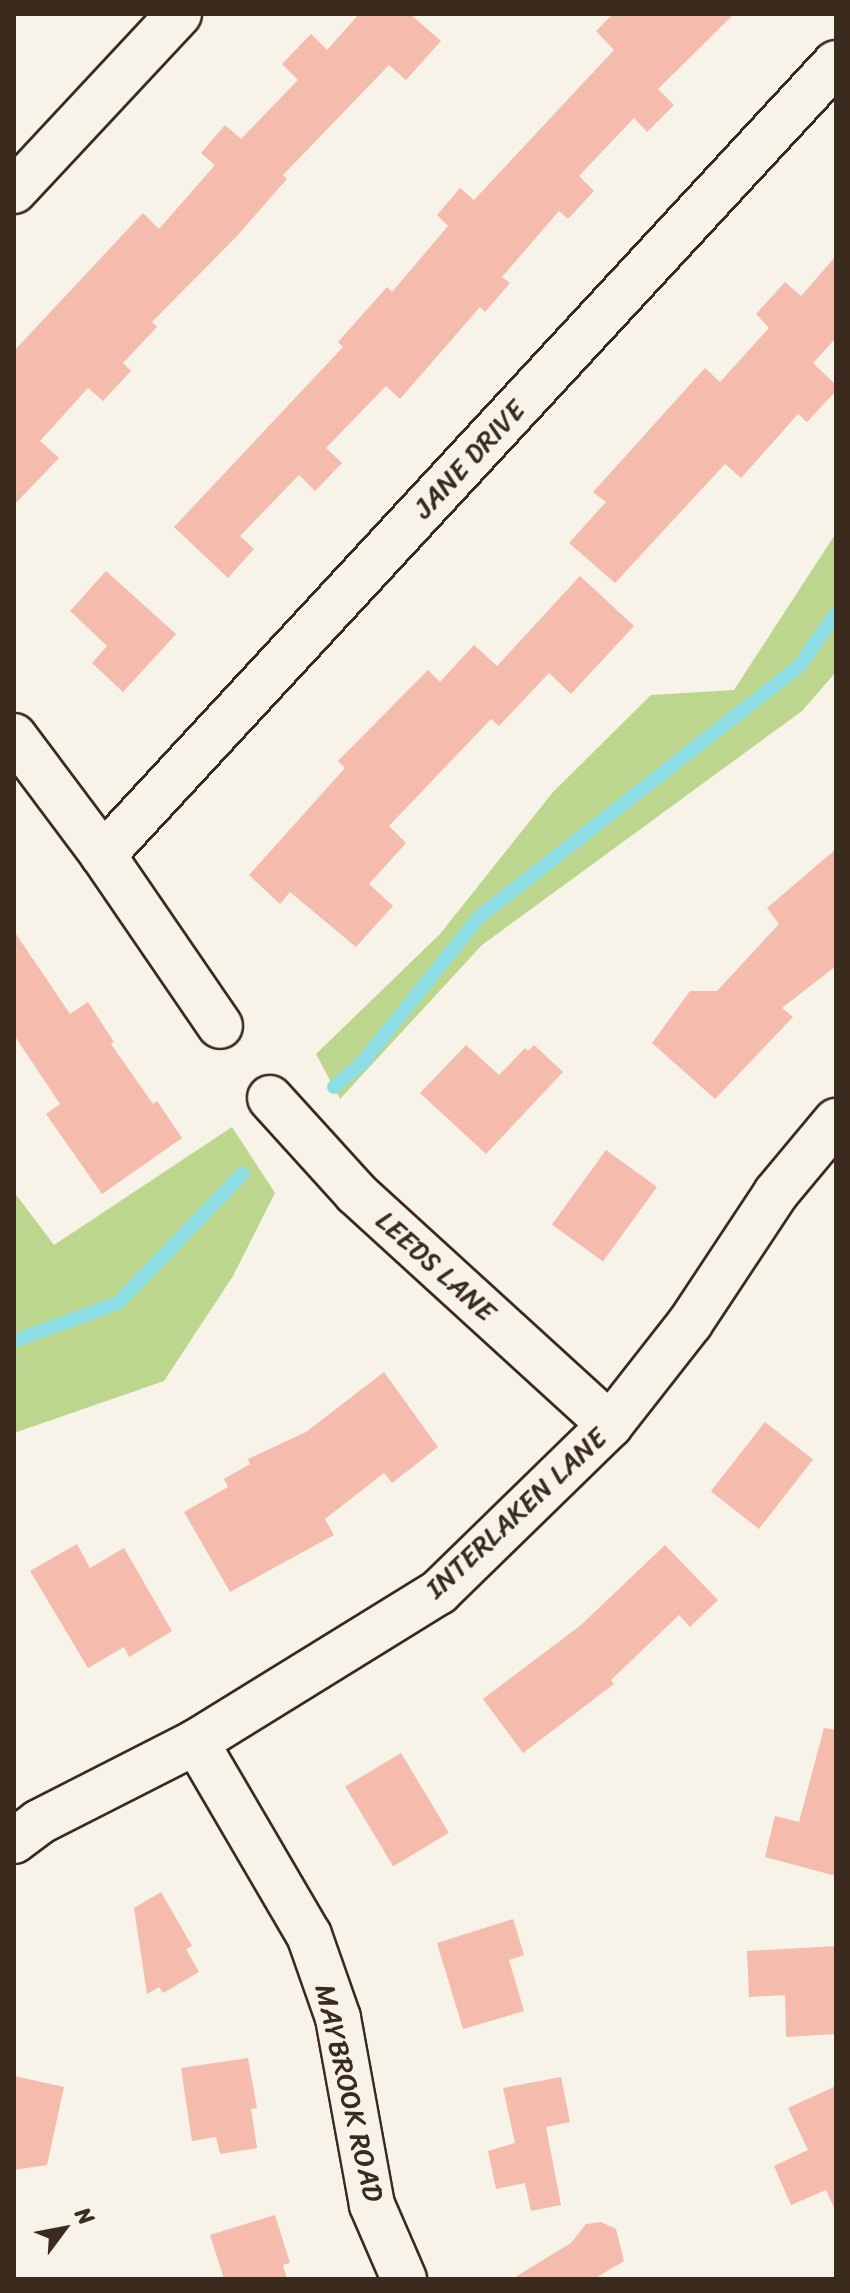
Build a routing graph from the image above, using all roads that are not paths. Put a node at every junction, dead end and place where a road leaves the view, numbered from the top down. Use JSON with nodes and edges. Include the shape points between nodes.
{"nodes":[{"id":1,"x":179,"y":14,"type":"edge"},
{"id":2,"x":836,"y":63,"type":"edge"},
{"id":3,"x":14,"y":191,"type":"edge"},
{"id":4,"x":14,"y":736,"type":"edge"},
{"id":5,"x":103,"y":855,"type":"junction"},
{"id":6,"x":220,"y":1026,"type":"dead end"},
{"id":7,"x":270,"y":1098,"type":"dead end"},
{"id":8,"x":836,"y":1121,"type":"edge"},
{"id":9,"x":610,"y":1425,"type":"junction"},
{"id":10,"x":196,"y":1742,"type":"junction"},
{"id":11,"x":14,"y":1841,"type":"edge"},
{"id":12,"x":404,"y":2279,"type":"edge"}],
"edges":[{"from":1,"to":3,"type":"street"},
{"from":2,"to":5,"type":"street","name":"JANE DRIVE"},
{"from":4,"to":5,"type":"street"},
{"from":5,"to":6,"type":"street"},
{"from":7,"to":9,"type":"street","name":"LEEDS LANE","via":[[356,1193]]},
{"from":8,"to":9,"type":"street","name":"INTERLAKEN LANE","via":[[776,1193],[690,1323]]},
{"from":9,"to":10,"type":"street","name":"INTERLAKEN LANE","via":[[439,1592]]},
{"from":10,"to":11,"type":"street","name":"INTERLAKEN LANE","via":[[39,1822]]},
{"from":10,"to":12,"type":"street","name":"MAYBROOK ROAD","via":[[309,1935],[338,2018],[372,2205]]}]}
